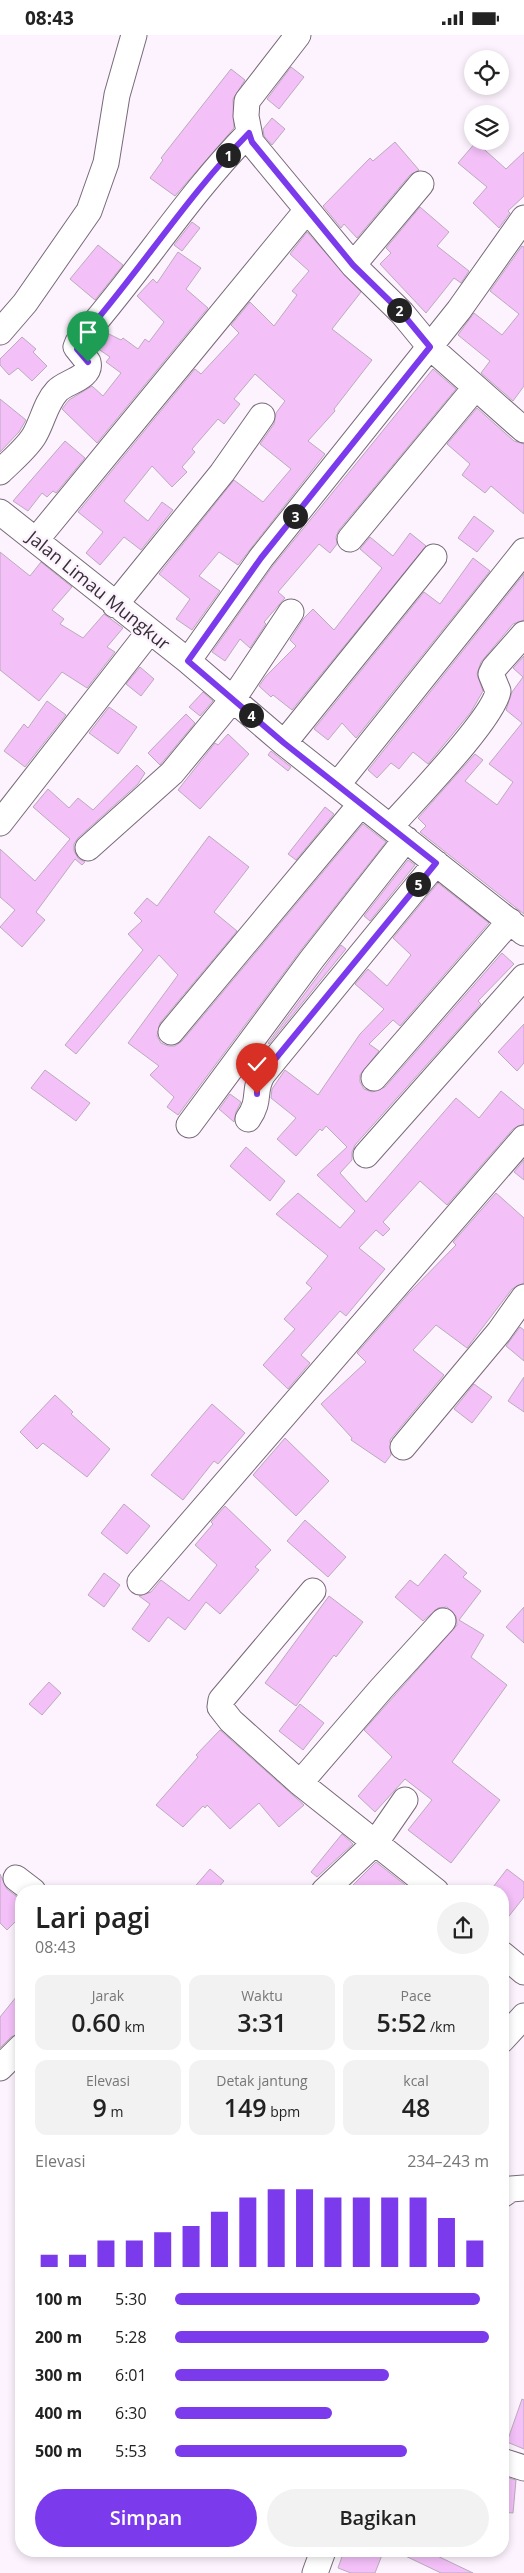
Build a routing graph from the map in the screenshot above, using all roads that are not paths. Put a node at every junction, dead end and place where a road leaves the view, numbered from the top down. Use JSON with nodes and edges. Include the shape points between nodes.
{"nodes":[{"id":1,"x":134,"y":35,"type":"edge"},
{"id":2,"x":298,"y":35,"type":"edge"},
{"id":3,"x":249,"y":133,"type":"junction"},
{"id":4,"x":421,"y":183,"type":"dead end"},
{"id":5,"x":307,"y":210,"type":"junction"},
{"id":6,"x":524,"y":218,"type":"edge"},
{"id":7,"x":353,"y":265,"type":"junction"},
{"id":8,"x":0,"y":332,"type":"edge"},
{"id":9,"x":430,"y":347,"type":"junction"},
{"id":10,"x":475,"y":388,"type":"junction"},
{"id":11,"x":262,"y":416,"type":"dead end"},
{"id":12,"x":520,"y":419,"type":"edge"},
{"id":13,"x":0,"y":472,"type":"edge"},
{"id":14,"x":0,"y":512,"type":"edge"},
{"id":15,"x":350,"y":539,"type":"dead end"},
{"id":16,"x":36,"y":540,"type":"junction"},
{"id":17,"x":524,"y":551,"type":"edge"},
{"id":18,"x":434,"y":557,"type":"dead end"},
{"id":19,"x":115,"y":605,"type":"junction"},
{"id":20,"x":291,"y":612,"type":"dead end"},
{"id":21,"x":149,"y":632,"type":"junction"},
{"id":22,"x":524,"y":634,"type":"edge"},
{"id":23,"x":188,"y":661,"type":"junction"},
{"id":24,"x":233,"y":699,"type":"junction"},
{"id":25,"x":284,"y":743,"type":"junction"},
{"id":26,"x":338,"y":785,"type":"junction"},
{"id":27,"x":361,"y":804,"type":"junction"},
{"id":28,"x":0,"y":823,"type":"edge"},
{"id":29,"x":399,"y":833,"type":"junction"},
{"id":30,"x":88,"y":848,"type":"dead end"},
{"id":31,"x":436,"y":863,"type":"junction"},
{"id":32,"x":517,"y":927,"type":"edge"},
{"id":33,"x":524,"y":977,"type":"edge"},
{"id":34,"x":171,"y":1032,"type":"dead end"},
{"id":35,"x":374,"y":1078,"type":"dead end"},
{"id":36,"x":248,"y":1119,"type":"dead end"},
{"id":37,"x":189,"y":1125,"type":"dead end"},
{"id":38,"x":524,"y":1138,"type":"edge"},
{"id":39,"x":366,"y":1155,"type":"dead end"},
{"id":40,"x":524,"y":1297,"type":"edge"},
{"id":41,"x":403,"y":1447,"type":"dead end"},
{"id":42,"x":140,"y":1582,"type":"dead end"},
{"id":43,"x":313,"y":1591,"type":"dead end"},
{"id":44,"x":443,"y":1621,"type":"dead end"},
{"id":45,"x":300,"y":1783,"type":"junction"},
{"id":46,"x":405,"y":1800,"type":"dead end"},
{"id":47,"x":376,"y":1842,"type":"junction"},
{"id":48,"x":330,"y":1885,"type":"edge"},
{"id":49,"x":429,"y":1885,"type":"edge"},
{"id":50,"x":509,"y":1960,"type":"edge"},
{"id":51,"x":524,"y":1973,"type":"edge"},
{"id":52,"x":524,"y":2016,"type":"edge"},
{"id":53,"x":509,"y":2032,"type":"edge"},
{"id":54,"x":15,"y":2053,"type":"edge"},
{"id":55,"x":0,"y":2068,"type":"edge"},
{"id":56,"x":524,"y":2188,"type":"edge"},
{"id":57,"x":509,"y":2190,"type":"edge"},
{"id":58,"x":509,"y":2463,"type":"edge"},
{"id":59,"x":524,"y":2468,"type":"edge"},
{"id":60,"x":321,"y":2557,"type":"edge"},
{"id":61,"x":315,"y":2573,"type":"edge"}],
"edges":[{"from":1,"to":8,"type":"street","via":[[117,95],[106,163],[89,211],[25,303]]},
{"from":2,"to":3,"type":"street","via":[[246,101]]},
{"from":3,"to":5,"type":"street","via":[[252,142]]},
{"from":3,"to":13,"type":"street","via":[[163,233],[130,280],[78,342],[76,347],[88,362],[87,370],[49,400],[36,434]]},
{"from":4,"to":7,"type":"street"},
{"from":5,"to":7,"type":"street"},
{"from":5,"to":16,"type":"street"},
{"from":6,"to":9,"type":"street"},
{"from":7,"to":9,"type":"street","via":[[402,313]]},
{"from":9,"to":10,"type":"street"},
{"from":9,"to":23,"type":"street","via":[[261,558]]},
{"from":10,"to":12,"type":"street"},
{"from":10,"to":15,"type":"street"},
{"from":11,"to":19,"type":"street","via":[[222,473]]},
{"from":14,"to":16,"type":"street","name":"Jalan Limau Mungkur"},
{"from":16,"to":19,"type":"street","name":"Jalan Limau Mungkur"},
{"from":17,"to":26,"type":"street"},
{"from":18,"to":25,"type":"street"},
{"from":19,"to":21,"type":"street","name":"Jalan Limau Mungkur"},
{"from":20,"to":24,"type":"street"},
{"from":21,"to":23,"type":"street","name":"Jalan Limau Mungkur"},
{"from":21,"to":28,"type":"street"},
{"from":22,"to":29,"type":"street","via":[[491,674],[498,691],[489,710]]},
{"from":23,"to":24,"type":"street","name":"Jalan Limau Mungkur"},
{"from":24,"to":25,"type":"street","name":"Jalan Limau Mungkur"},
{"from":24,"to":30,"type":"street","via":[[172,773]]},
{"from":25,"to":26,"type":"street","name":"Jalan Limau Mungkur"},
{"from":26,"to":27,"type":"street","name":"Jalan Limau Mungkur"},
{"from":27,"to":29,"type":"street","name":"Jalan Limau Mungkur"},
{"from":27,"to":34,"type":"street"},
{"from":29,"to":31,"type":"street","name":"Jalan Limau Mungkur"},
{"from":29,"to":37,"type":"street","via":[[312,959]]},
{"from":31,"to":32,"type":"street","name":"Jalan Limau Mungkur"},
{"from":31,"to":36,"type":"street","via":[[263,1074],[257,1085],[256,1109]]},
{"from":32,"to":35,"type":"street"},
{"from":33,"to":39,"type":"street"},
{"from":38,"to":42,"type":"street"},
{"from":40,"to":41,"type":"street","via":[[499,1332]]},
{"from":43,"to":45,"type":"street","via":[[221,1700],[220,1706],[231,1721]]},
{"from":44,"to":45,"type":"street"},
{"from":45,"to":47,"type":"street"},
{"from":46,"to":47,"type":"street"},
{"from":47,"to":48,"type":"street"},
{"from":47,"to":49,"type":"street"},
{"from":50,"to":51,"type":"street"},
{"from":52,"to":53,"type":"street"},
{"from":54,"to":55,"type":"street"},
{"from":56,"to":57,"type":"street"},
{"from":58,"to":59,"type":"street"},
{"from":60,"to":61,"type":"street"}]}
